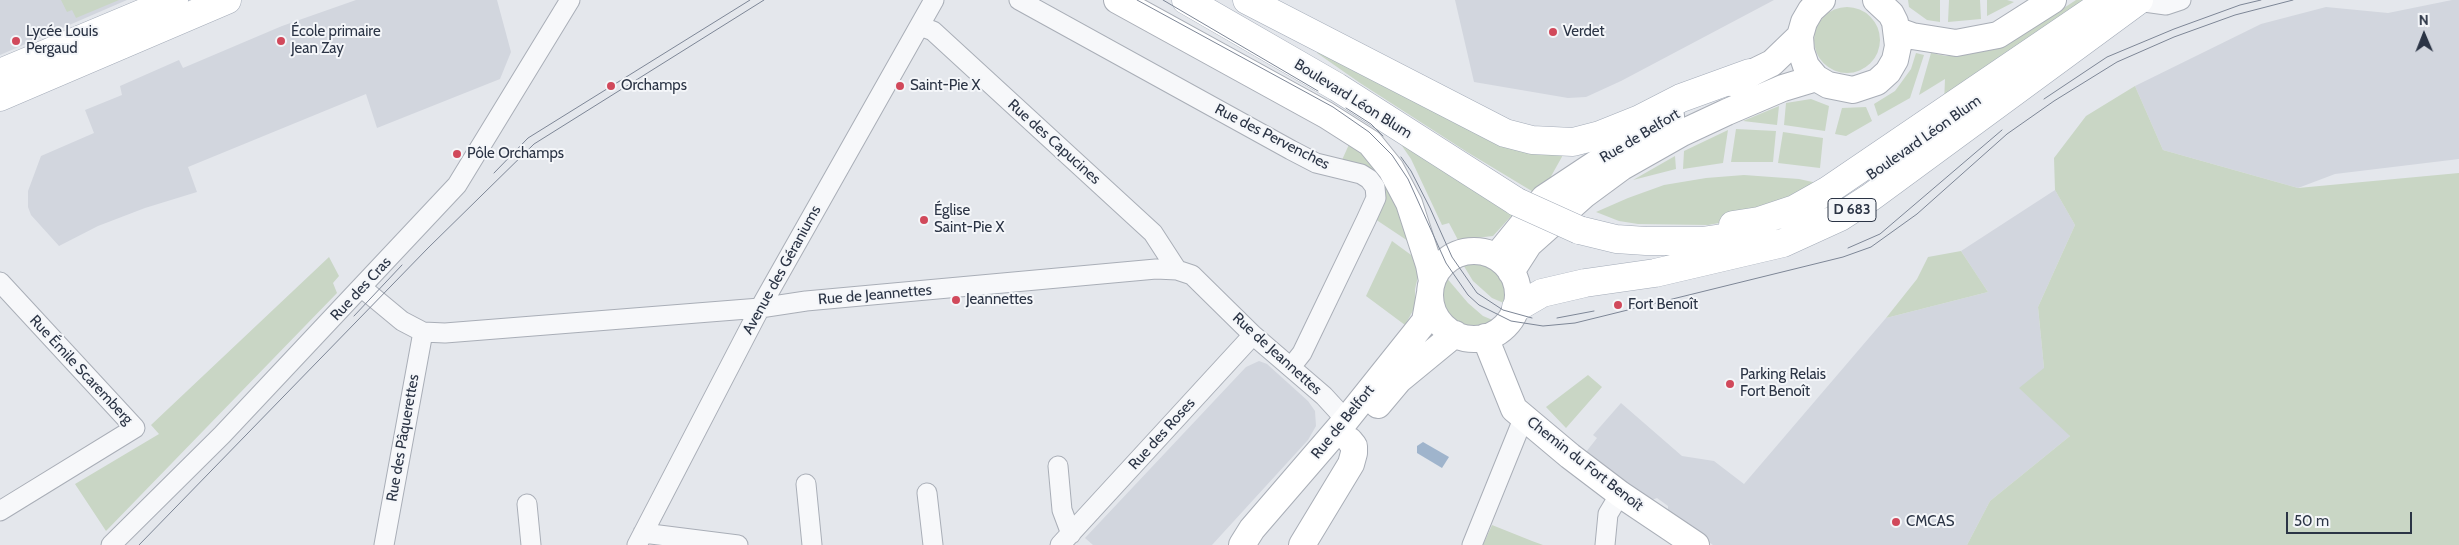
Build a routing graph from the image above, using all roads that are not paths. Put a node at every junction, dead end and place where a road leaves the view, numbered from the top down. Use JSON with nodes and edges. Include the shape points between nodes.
{"nodes":[{"id":1,"x":174,"y":0,"type":"edge"},
{"id":2,"x":227,"y":0,"type":"edge"},
{"id":3,"x":570,"y":0,"type":"edge"},
{"id":4,"x":934,"y":0,"type":"edge"},
{"id":5,"x":1019,"y":0,"type":"edge"},
{"id":6,"x":1117,"y":0,"type":"edge"},
{"id":7,"x":1186,"y":0,"type":"edge"},
{"id":8,"x":1230,"y":0,"type":"edge"},
{"id":9,"x":1247,"y":0,"type":"edge"},
{"id":10,"x":1822,"y":0,"type":"edge"},
{"id":11,"x":2053,"y":0,"type":"edge"},
{"id":12,"x":2108,"y":0,"type":"edge"},
{"id":13,"x":2138,"y":0,"type":"edge"},
{"id":14,"x":2182,"y":0,"type":"edge"},
{"id":15,"x":1889,"y":11,"type":"edge"},
{"id":16,"x":920,"y":26,"type":"junction"},
{"id":17,"x":1800,"y":36,"type":"junction"},
{"id":18,"x":0,"y":73,"type":"edge"},
{"id":19,"x":1750,"y":73,"type":"junction"},
{"id":20,"x":1816,"y":78,"type":"junction"},
{"id":21,"x":0,"y":97,"type":"edge"},
{"id":22,"x":1522,"y":198,"type":"junction"},
{"id":23,"x":1584,"y":225,"type":"junction"},
{"id":24,"x":1504,"y":265,"type":"junction"},
{"id":25,"x":1177,"y":270,"type":"junction"},
{"id":26,"x":0,"y":282,"type":"edge"},
{"id":27,"x":362,"y":287,"type":"junction"},
{"id":28,"x":1431,"y":287,"type":"junction"},
{"id":29,"x":760,"y":308,"type":"junction"},
{"id":30,"x":1516,"y":308,"type":"junction"},
{"id":31,"x":423,"y":332,"type":"junction"},
{"id":32,"x":1455,"y":334,"type":"junction"},
{"id":33,"x":1254,"y":335,"type":"junction"},
{"id":34,"x":1485,"y":337,"type":"junction"},
{"id":35,"x":1291,"y":367,"type":"junction"},
{"id":36,"x":1526,"y":419,"type":"junction"},
{"id":37,"x":1348,"y":430,"type":"junction"},
{"id":38,"x":1058,"y":466,"type":"dead end"},
{"id":39,"x":1326,"y":483,"type":"junction"},
{"id":40,"x":806,"y":484,"type":"dead end"},
{"id":41,"x":927,"y":493,"type":"dead end"},
{"id":42,"x":1620,"y":494,"type":"junction"},
{"id":43,"x":527,"y":504,"type":"dead end"},
{"id":44,"x":2,"y":507,"type":"edge"},
{"id":45,"x":640,"y":539,"type":"edge"},
{"id":46,"x":1066,"y":539,"type":"edge"},
{"id":47,"x":111,"y":545,"type":"edge"},
{"id":48,"x":384,"y":545,"type":"edge"},
{"id":49,"x":531,"y":545,"type":"edge"},
{"id":50,"x":738,"y":545,"type":"edge"},
{"id":51,"x":812,"y":545,"type":"edge"},
{"id":52,"x":933,"y":545,"type":"edge"},
{"id":53,"x":1242,"y":545,"type":"edge"},
{"id":54,"x":1256,"y":545,"type":"edge"},
{"id":55,"x":1302,"y":545,"type":"edge"},
{"id":56,"x":1472,"y":545,"type":"edge"},
{"id":57,"x":1605,"y":545,"type":"edge"},
{"id":58,"x":1696,"y":545,"type":"edge"}],
"edges":[{"from":1,"to":18,"type":"main road"},
{"from":2,"to":21,"type":"main road"},
{"from":3,"to":27,"type":"street","name":"Rue des Cras","via":[[457,186]]},
{"from":4,"to":16,"type":"street","name":"Avenue des Géraniums"},
{"from":5,"to":35,"type":"street","name":"Rue des Pervenches","via":[[1291,150],[1316,163],[1361,174],[1376,188],[1376,198],[1366,220],[1302,353]]},
{"from":6,"to":28,"type":"main road","via":[[1326,115],[1370,143],[1391,169],[1409,203],[1429,264]]},
{"from":7,"to":22,"type":"main road","name":"Boulevard Léon Blum"},
{"from":8,"to":22,"type":"main road","name":"Boulevard Léon Blum"},
{"from":9,"to":19,"type":"main road","via":[[1483,122],[1532,140],[1573,142],[1600,134],[1640,119],[1681,98]]},
{"from":10,"to":17,"type":"main road","via":[[1811,10]]},
{"from":11,"to":15,"type":"main road","via":[[1998,35],[1956,43],[1912,36]]},
{"from":12,"to":23,"type":"main road","name":"Boulevard Léon Blum","via":[[1827,191],[1795,209],[1759,221],[1700,231],[1646,231]]},
{"from":13,"to":14,"type":"street","via":[[2166,5]]},
{"from":13,"to":23,"type":"main road","name":"Boulevard Léon Blum","via":[[2015,75],[1828,204],[1761,232],[1702,242],[1646,241],[1616,239]]},
{"from":13,"to":30,"type":"main road","number":"D 683","via":[[1840,217],[1783,243],[1655,273],[1542,293]]},
{"from":15,"to":20,"type":"main road","via":[[1898,46],[1888,72],[1864,88],[1841,90]]},
{"from":16,"to":25,"type":"street","name":"Rue des Capucines","via":[[933,31],[1153,233]]},
{"from":16,"to":29,"type":"street","name":"Avenue des Géraniums"},
{"from":17,"to":19,"type":"main road","name":"Rue de Belfort","via":[[1772,63]]},
{"from":17,"to":20,"type":"main road","via":[[1806,66]]},
{"from":19,"to":24,"type":"main road","name":"Rue de Belfort","via":[[1654,125],[1544,198]]},
{"from":20,"to":24,"type":"main road","name":"Rue de Belfort","via":[[1727,112],[1622,167],[1584,194]]},
{"from":22,"to":23,"type":"main road"},
{"from":24,"to":28,"type":"main road","via":[[1485,252],[1460,253],[1437,271]]},
{"from":24,"to":30,"type":"main road","via":[[1516,284]]},
{"from":25,"to":29,"type":"street","name":"Rue de Jeannettes","via":[[1156,269],[826,299]]},
{"from":25,"to":33,"type":"street","name":"Rue de Jeannettes","via":[[1192,275]]},
{"from":26,"to":44,"type":"street","name":"Rue Émile Scaremberg","via":[[136,428]]},
{"from":27,"to":31,"type":"street","name":"Rue de Jeannettes","via":[[402,321]]},
{"from":27,"to":47,"type":"street","name":"Rue des Cras","via":[[222,435]]},
{"from":28,"to":32,"type":"main road","via":[[1431,306],[1436,318]]},
{"from":28,"to":37,"type":"main road","name":"Rue de Belfort","via":[[1425,322]]},
{"from":29,"to":31,"type":"street","name":"Rue de Jeannettes","via":[[480,332]]},
{"from":29,"to":45,"type":"street","name":"Avenue des Géraniums"},
{"from":30,"to":34,"type":"main road","via":[[1511,321]]},
{"from":31,"to":48,"type":"street","name":"Rue des Pâquerettes"},
{"from":32,"to":34,"type":"main road","via":[[1466,338]]},
{"from":32,"to":37,"type":"main road","name":"Rue de Belfort","via":[[1399,380]]},
{"from":33,"to":35,"type":"street","name":"Rue de Jeannettes"},
{"from":33,"to":46,"type":"street","name":"Rue des Roses"},
{"from":34,"to":36,"type":"main road","name":"Chemin du Fort Benoît","via":[[1510,402]]},
{"from":35,"to":37,"type":"street","name":"Rue de Jeannettes","via":[[1324,396]]},
{"from":36,"to":42,"type":"main road","name":"Chemin du Fort Benoît"},
{"from":36,"to":56,"type":"street","via":[[1521,424]]},
{"from":37,"to":39,"type":"main road","via":[[1350,428],[1319,464]]},
{"from":37,"to":53,"type":"main road","name":"Rue de Belfort","via":[[1252,529]]},
{"from":38,"to":46,"type":"street","name":"Rue des Roses"},
{"from":39,"to":54,"type":"main road","name":"Rue de Belfort"},
{"from":39,"to":55,"type":"main road"},
{"from":40,"to":51,"type":"street"},
{"from":41,"to":52,"type":"street"},
{"from":42,"to":57,"type":"street","via":[[1608,514]]},
{"from":42,"to":58,"type":"main road","name":"Chemin du Fort Benoît"},
{"from":43,"to":49,"type":"street"},
{"from":45,"to":50,"type":"street"}]}
